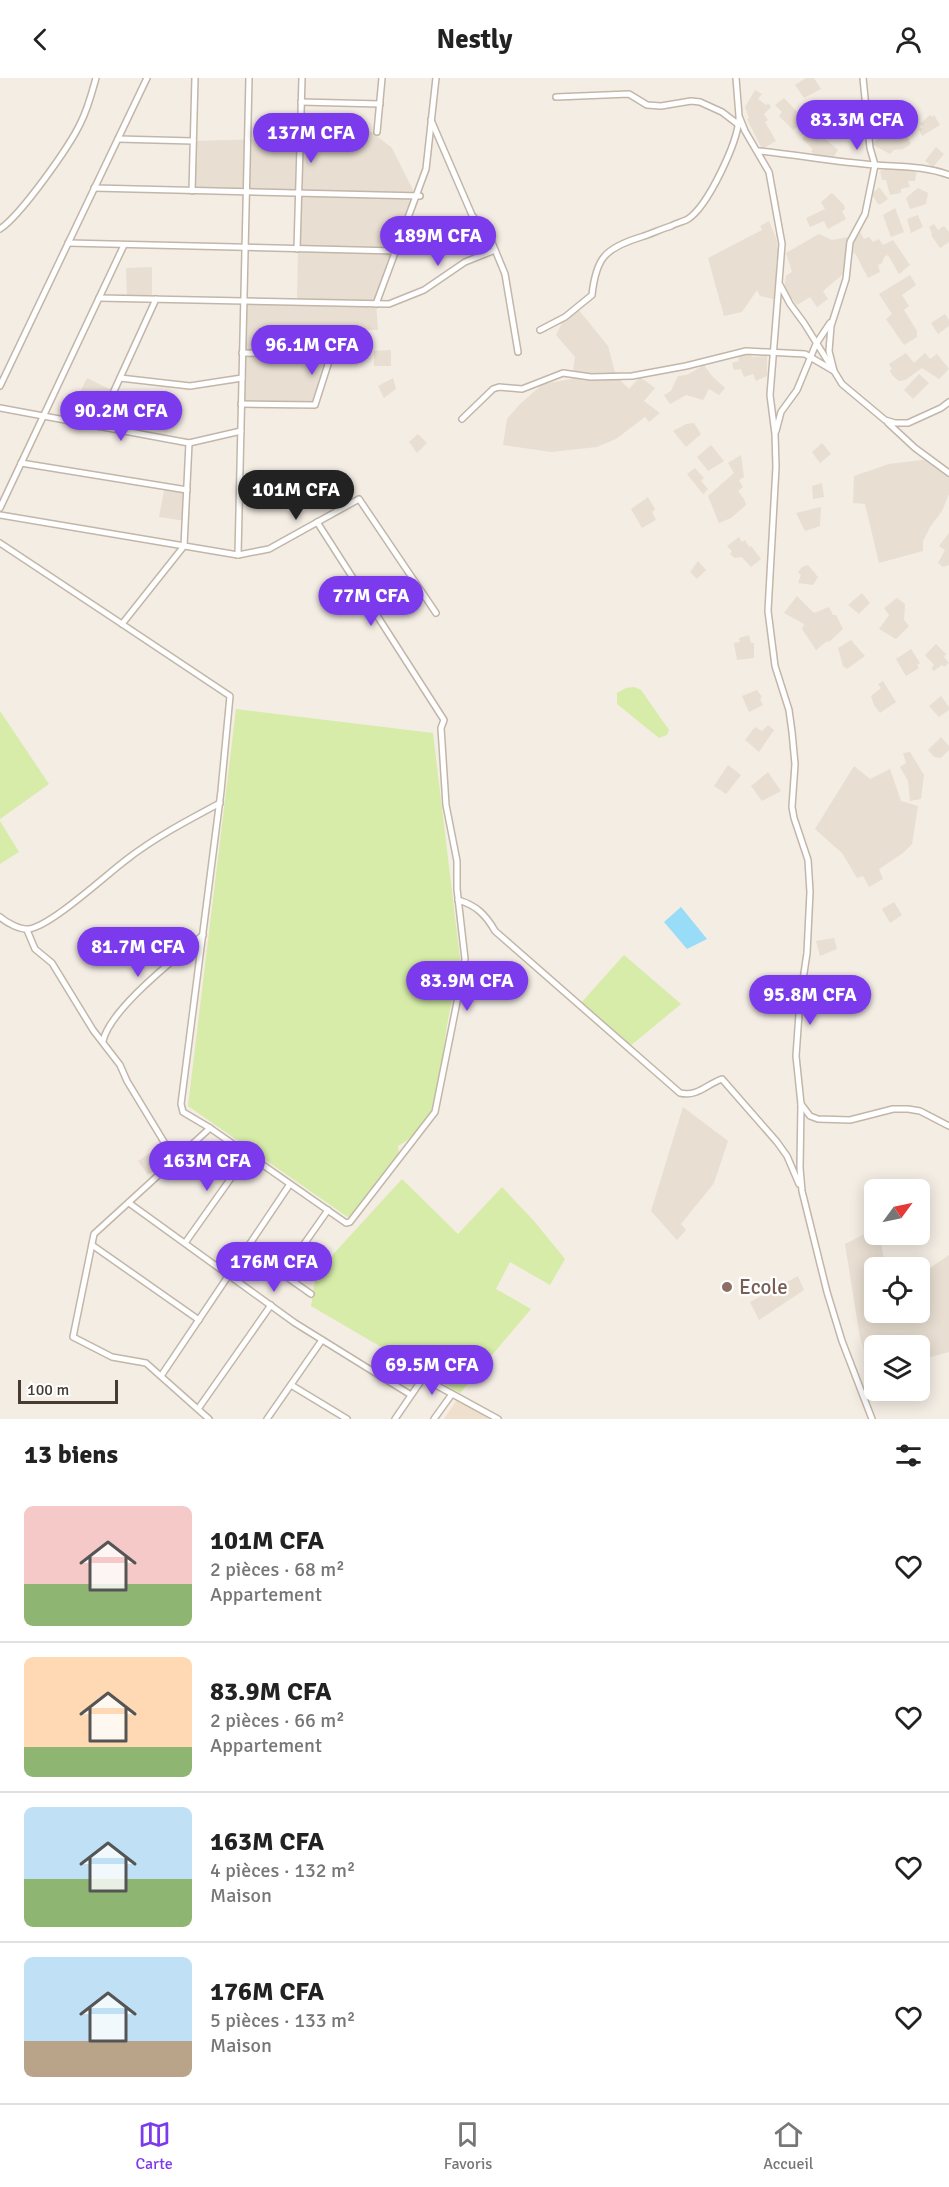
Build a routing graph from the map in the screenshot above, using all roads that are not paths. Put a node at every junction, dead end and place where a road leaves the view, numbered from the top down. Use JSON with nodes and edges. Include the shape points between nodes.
{"nodes":[{"id":1,"x":96,"y":78,"type":"edge"},
{"id":2,"x":147,"y":78,"type":"edge"},
{"id":3,"x":195,"y":78,"type":"edge"},
{"id":4,"x":249,"y":78,"type":"edge"},
{"id":5,"x":302,"y":78,"type":"edge"},
{"id":6,"x":382,"y":78,"type":"edge"},
{"id":7,"x":436,"y":78,"type":"edge"},
{"id":8,"x":736,"y":78,"type":"edge"},
{"id":9,"x":862,"y":78,"type":"edge"},
{"id":10,"x":556,"y":96,"type":"dead end"},
{"id":11,"x":301,"y":102,"type":"junction"},
{"id":12,"x":380,"y":104,"type":"junction"},
{"id":13,"x":740,"y":116,"type":"junction"},
{"id":14,"x":431,"y":120,"type":"junction"},
{"id":15,"x":739,"y":125,"type":"junction"},
{"id":16,"x":745,"y":131,"type":"junction"},
{"id":17,"x":377,"y":132,"type":"dead end"},
{"id":18,"x":118,"y":139,"type":"junction"},
{"id":19,"x":193,"y":141,"type":"junction"},
{"id":20,"x":759,"y":151,"type":"junction"},
{"id":21,"x":875,"y":165,"type":"junction"},
{"id":22,"x":949,"y":176,"type":"edge"},
{"id":23,"x":94,"y":188,"type":"junction"},
{"id":24,"x":192,"y":191,"type":"junction"},
{"id":25,"x":246,"y":192,"type":"junction"},
{"id":26,"x":299,"y":193,"type":"junction"},
{"id":27,"x":418,"y":196,"type":"junction"},
{"id":28,"x":0,"y":228,"type":"edge"},
{"id":29,"x":68,"y":243,"type":"junction"},
{"id":30,"x":124,"y":244,"type":"junction"},
{"id":31,"x":245,"y":248,"type":"junction"},
{"id":32,"x":297,"y":249,"type":"junction"},
{"id":33,"x":495,"y":250,"type":"junction"},
{"id":34,"x":396,"y":251,"type":"junction"},
{"id":35,"x":780,"y":285,"type":"junction"},
{"id":36,"x":99,"y":298,"type":"junction"},
{"id":37,"x":156,"y":299,"type":"junction"},
{"id":38,"x":244,"y":301,"type":"junction"},
{"id":39,"x":376,"y":304,"type":"junction"},
{"id":40,"x":836,"y":314,"type":"junction"},
{"id":41,"x":540,"y":330,"type":"dead end"},
{"id":42,"x":816,"y":344,"type":"junction"},
{"id":43,"x":518,"y":352,"type":"dead end"},
{"id":44,"x":773,"y":352,"type":"junction"},
{"id":45,"x":242,"y":353,"type":"junction"},
{"id":46,"x":810,"y":357,"type":"junction"},
{"id":47,"x":834,"y":371,"type":"junction"},
{"id":48,"x":120,"y":378,"type":"junction"},
{"id":49,"x":242,"y":378,"type":"junction"},
{"id":50,"x":0,"y":386,"type":"edge"},
{"id":51,"x":949,"y":402,"type":"edge"},
{"id":52,"x":241,"y":404,"type":"junction"},
{"id":53,"x":0,"y":408,"type":"edge"},
{"id":54,"x":43,"y":416,"type":"junction"},
{"id":55,"x":462,"y":419,"type":"dead end"},
{"id":56,"x":885,"y":420,"type":"junction"},
{"id":57,"x":98,"y":426,"type":"junction"},
{"id":58,"x":241,"y":431,"type":"junction"},
{"id":59,"x":775,"y":434,"type":"junction"},
{"id":60,"x":189,"y":442,"type":"junction"},
{"id":61,"x":21,"y":463,"type":"junction"},
{"id":62,"x":949,"y":473,"type":"edge"},
{"id":63,"x":187,"y":490,"type":"junction"},
{"id":64,"x":0,"y":508,"type":"edge"},
{"id":65,"x":0,"y":515,"type":"edge"},
{"id":66,"x":317,"y":522,"type":"junction"},
{"id":67,"x":0,"y":543,"type":"edge"},
{"id":68,"x":184,"y":546,"type":"junction"},
{"id":69,"x":238,"y":555,"type":"junction"},
{"id":70,"x":436,"y":613,"type":"dead end"},
{"id":71,"x":122,"y":624,"type":"junction"},
{"id":72,"x":220,"y":803,"type":"junction"},
{"id":73,"x":458,"y":900,"type":"junction"},
{"id":74,"x":0,"y":917,"type":"edge"},
{"id":75,"x":27,"y":930,"type":"junction"},
{"id":76,"x":203,"y":935,"type":"junction"},
{"id":77,"x":103,"y":1041,"type":"junction"},
{"id":78,"x":801,"y":1104,"type":"junction"},
{"id":79,"x":949,"y":1126,"type":"edge"},
{"id":80,"x":210,"y":1128,"type":"junction"},
{"id":81,"x":248,"y":1154,"type":"junction"},
{"id":82,"x":175,"y":1160,"type":"junction"},
{"id":83,"x":290,"y":1184,"type":"junction"},
{"id":84,"x":802,"y":1191,"type":"junction"},
{"id":85,"x":129,"y":1203,"type":"junction"},
{"id":86,"x":328,"y":1210,"type":"junction"},
{"id":87,"x":185,"y":1243,"type":"junction"},
{"id":88,"x":92,"y":1245,"type":"junction"},
{"id":89,"x":247,"y":1249,"type":"junction"},
{"id":90,"x":283,"y":1274,"type":"junction"},
{"id":91,"x":229,"y":1275,"type":"junction"},
{"id":92,"x":311,"y":1294,"type":"dead end"},
{"id":93,"x":271,"y":1305,"type":"junction"},
{"id":94,"x":199,"y":1320,"type":"junction"},
{"id":95,"x":322,"y":1340,"type":"junction"},
{"id":96,"x":161,"y":1376,"type":"junction"},
{"id":97,"x":291,"y":1385,"type":"junction"},
{"id":98,"x":452,"y":1394,"type":"junction"},
{"id":99,"x":411,"y":1395,"type":"junction"},
{"id":100,"x":198,"y":1409,"type":"junction"},
{"id":101,"x":336,"y":1412,"type":"junction"},
{"id":102,"x":209,"y":1419,"type":"edge"},
{"id":103,"x":267,"y":1419,"type":"edge"},
{"id":104,"x":331,"y":1419,"type":"edge"},
{"id":105,"x":347,"y":1419,"type":"edge"},
{"id":106,"x":395,"y":1419,"type":"edge"},
{"id":107,"x":434,"y":1419,"type":"edge"},
{"id":108,"x":498,"y":1419,"type":"edge"},
{"id":109,"x":872,"y":1419,"type":"edge"}],
"edges":[{"from":1,"to":28,"type":"street","via":[[81,123],[60,156],[20,210]]},
{"from":2,"to":18,"type":"street"},
{"from":3,"to":19,"type":"street"},
{"from":4,"to":25,"type":"street"},
{"from":5,"to":11,"type":"street"},
{"from":6,"to":12,"type":"street"},
{"from":7,"to":14,"type":"street"},
{"from":8,"to":13,"type":"street"},
{"from":9,"to":21,"type":"street"},
{"from":10,"to":15,"type":"street","via":[[629,94],[647,105],[661,106],[700,102]]},
{"from":11,"to":12,"type":"street"},
{"from":11,"to":26,"type":"street"},
{"from":12,"to":17,"type":"street"},
{"from":13,"to":15,"type":"street"},
{"from":13,"to":16,"type":"street"},
{"from":14,"to":27,"type":"street","via":[[426,169]]},
{"from":14,"to":33,"type":"street","via":[[472,215]]},
{"from":15,"to":16,"type":"street"},
{"from":15,"to":41,"type":"street","via":[[727,158],[698,211],[684,221],[626,241],[607,252],[598,264],[592,295],[565,317]]},
{"from":16,"to":20,"type":"street"},
{"from":18,"to":19,"type":"street"},
{"from":18,"to":23,"type":"street"},
{"from":19,"to":24,"type":"street"},
{"from":20,"to":21,"type":"street"},
{"from":20,"to":35,"type":"street","via":[[769,172],[780,224]]},
{"from":21,"to":22,"type":"street","via":[[911,166]]},
{"from":21,"to":40,"type":"street","via":[[865,214],[850,243],[846,279]]},
{"from":23,"to":24,"type":"street"},
{"from":23,"to":29,"type":"street"},
{"from":24,"to":25,"type":"street"},
{"from":25,"to":26,"type":"street"},
{"from":25,"to":31,"type":"street"},
{"from":26,"to":27,"type":"street"},
{"from":26,"to":32,"type":"street"},
{"from":27,"to":34,"type":"street"},
{"from":29,"to":30,"type":"street"},
{"from":29,"to":50,"type":"street"},
{"from":30,"to":31,"type":"street"},
{"from":30,"to":36,"type":"street"},
{"from":31,"to":32,"type":"street"},
{"from":31,"to":38,"type":"street"},
{"from":32,"to":34,"type":"street"},
{"from":33,"to":39,"type":"street","via":[[465,262],[424,290],[388,304]]},
{"from":33,"to":43,"type":"street","via":[[505,274]]},
{"from":34,"to":39,"type":"street"},
{"from":35,"to":42,"type":"street"},
{"from":35,"to":44,"type":"street"},
{"from":36,"to":37,"type":"street"},
{"from":36,"to":54,"type":"street"},
{"from":37,"to":38,"type":"street"},
{"from":37,"to":48,"type":"street"},
{"from":38,"to":39,"type":"street"},
{"from":38,"to":45,"type":"street"},
{"from":40,"to":42,"type":"street"},
{"from":40,"to":47,"type":"street","via":[[829,351]]},
{"from":42,"to":46,"type":"street"},
{"from":42,"to":47,"type":"street"},
{"from":44,"to":46,"type":"street"},
{"from":44,"to":55,"type":"street","via":[[733,353],[632,376],[563,373],[522,389],[493,389]]},
{"from":44,"to":59,"type":"street","via":[[770,395]]},
{"from":45,"to":49,"type":"street"},
{"from":45,"to":52,"type":"street","via":[[331,355],[315,405]]},
{"from":46,"to":47,"type":"street"},
{"from":46,"to":59,"type":"street","via":[[797,390],[781,412]]},
{"from":47,"to":56,"type":"street","via":[[842,384]]},
{"from":48,"to":49,"type":"street","via":[[190,386]]},
{"from":48,"to":57,"type":"street"},
{"from":49,"to":52,"type":"street"},
{"from":51,"to":56,"type":"street","via":[[908,423]]},
{"from":52,"to":58,"type":"street"},
{"from":53,"to":54,"type":"street"},
{"from":54,"to":57,"type":"street"},
{"from":54,"to":61,"type":"street"},
{"from":56,"to":62,"type":"street"},
{"from":57,"to":60,"type":"street"},
{"from":58,"to":60,"type":"street"},
{"from":58,"to":69,"type":"street"},
{"from":59,"to":78,"type":"street","via":[[768,611],[776,666],[789,710],[795,764],[792,807],[808,860],[810,892],[796,1056]]},
{"from":60,"to":63,"type":"street"},
{"from":61,"to":63,"type":"street"},
{"from":61,"to":64,"type":"street"},
{"from":63,"to":68,"type":"street"},
{"from":65,"to":68,"type":"street"},
{"from":66,"to":69,"type":"street","via":[[269,549]]},
{"from":66,"to":70,"type":"street","via":[[359,499]]},
{"from":66,"to":73,"type":"street","via":[[444,720],[441,728],[446,806],[457,861]]},
{"from":67,"to":71,"type":"street"},
{"from":68,"to":69,"type":"street"},
{"from":68,"to":71,"type":"street"},
{"from":71,"to":72,"type":"street","via":[[230,696]]},
{"from":72,"to":75,"type":"street","via":[[127,858],[68,906]]},
{"from":72,"to":76,"type":"street"},
{"from":73,"to":84,"type":"street","via":[[482,913],[495,931],[680,1093],[697,1093],[722,1079],[787,1156]]},
{"from":73,"to":86,"type":"street","via":[[465,959],[435,1112],[350,1222]]},
{"from":74,"to":75,"type":"street"},
{"from":75,"to":77,"type":"street","via":[[35,949],[52,963]]},
{"from":76,"to":77,"type":"street","via":[[119,1012],[105,1030]]},
{"from":76,"to":80,"type":"street","via":[[181,1104],[183,1112]]},
{"from":77,"to":82,"type":"street"},
{"from":78,"to":79,"type":"street","via":[[810,1116],[818,1119],[850,1120],[908,1109]]},
{"from":78,"to":84,"type":"street"},
{"from":80,"to":81,"type":"street"},
{"from":80,"to":82,"type":"street"},
{"from":81,"to":83,"type":"street"},
{"from":81,"to":87,"type":"street"},
{"from":82,"to":85,"type":"street"},
{"from":83,"to":86,"type":"street"},
{"from":83,"to":89,"type":"street"},
{"from":84,"to":109,"type":"street","via":[[842,1341]]},
{"from":85,"to":87,"type":"street"},
{"from":85,"to":88,"type":"street","via":[[94,1234]]},
{"from":86,"to":90,"type":"street"},
{"from":87,"to":91,"type":"street"},
{"from":88,"to":94,"type":"street"},
{"from":88,"to":96,"type":"street","via":[[73,1337],[111,1357],[146,1363]]},
{"from":89,"to":90,"type":"street"},
{"from":89,"to":91,"type":"street"},
{"from":90,"to":92,"type":"street"},
{"from":91,"to":93,"type":"street"},
{"from":91,"to":94,"type":"street"},
{"from":93,"to":95,"type":"street"},
{"from":93,"to":100,"type":"street"},
{"from":94,"to":96,"type":"street"},
{"from":95,"to":97,"type":"street"},
{"from":95,"to":99,"type":"street"},
{"from":96,"to":100,"type":"street"},
{"from":97,"to":101,"type":"street"},
{"from":97,"to":103,"type":"street"},
{"from":98,"to":99,"type":"street","via":[[423,1378]]},
{"from":98,"to":107,"type":"street"},
{"from":98,"to":108,"type":"street"},
{"from":99,"to":106,"type":"street"},
{"from":100,"to":102,"type":"street"},
{"from":101,"to":104,"type":"street"},
{"from":101,"to":105,"type":"street"}]}
